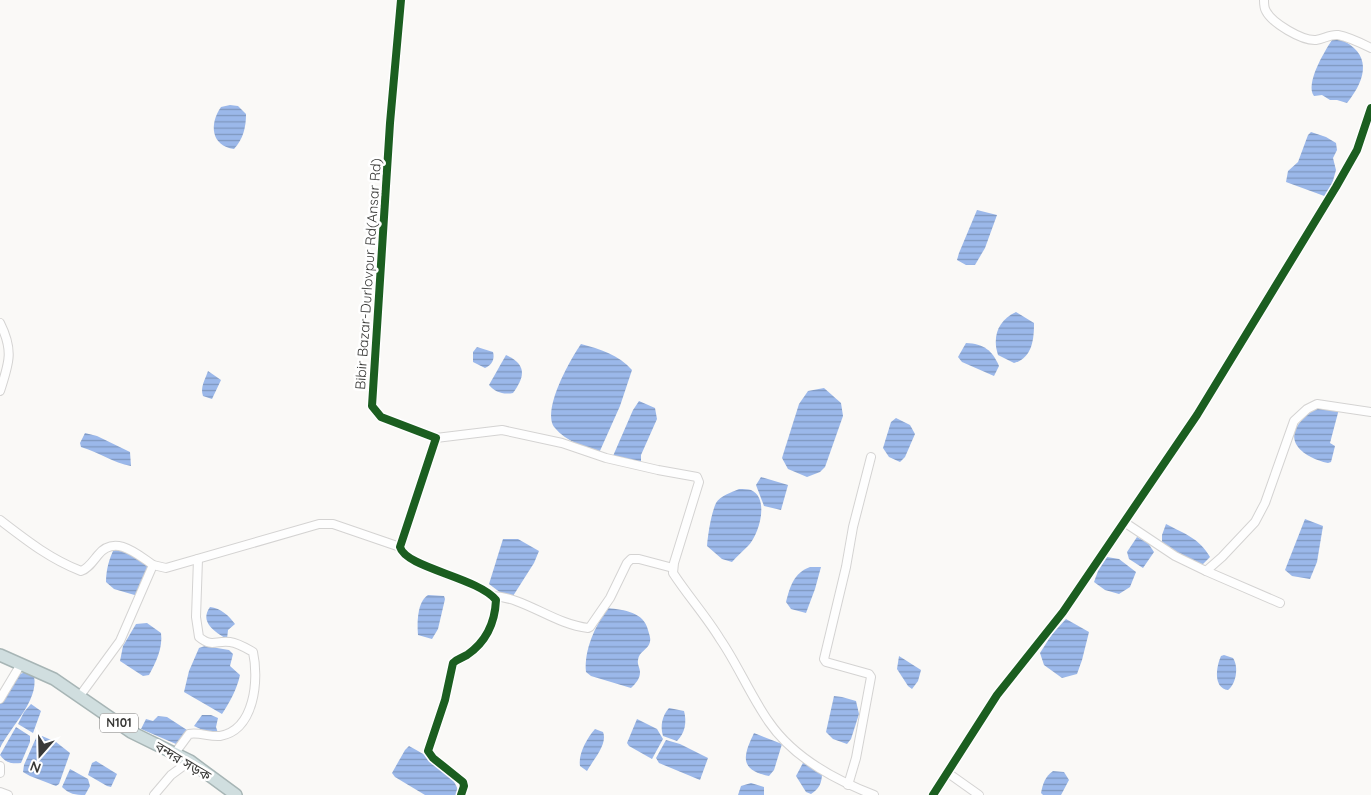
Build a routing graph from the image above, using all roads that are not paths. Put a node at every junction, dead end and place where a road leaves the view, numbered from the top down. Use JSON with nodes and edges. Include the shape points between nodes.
{"nodes":[{"id":1,"x":401,"y":0,"type":"edge"},
{"id":2,"x":1264,"y":0,"type":"edge"},
{"id":3,"x":1371,"y":48,"type":"edge"},
{"id":4,"x":1371,"y":108,"type":"edge"},
{"id":5,"x":0,"y":323,"type":"edge"},
{"id":6,"x":0,"y":391,"type":"edge"},
{"id":7,"x":1371,"y":412,"type":"edge"},
{"id":8,"x":436,"y":438,"type":"junction"},
{"id":9,"x":871,"y":457,"type":"dead end"},
{"id":10,"x":0,"y":520,"type":"edge"},
{"id":11,"x":1124,"y":522,"type":"junction"},
{"id":12,"x":400,"y":547,"type":"junction"},
{"id":13,"x":198,"y":559,"type":"junction"},
{"id":14,"x":153,"y":565,"type":"junction"},
{"id":15,"x":673,"y":568,"type":"junction"},
{"id":16,"x":1206,"y":571,"type":"junction"},
{"id":17,"x":492,"y":596,"type":"junction"},
{"id":18,"x":1280,"y":602,"type":"dead end"},
{"id":19,"x":0,"y":655,"type":"edge"},
{"id":20,"x":21,"y":664,"type":"junction"},
{"id":21,"x":79,"y":697,"type":"junction"},
{"id":22,"x":0,"y":699,"type":"edge"},
{"id":23,"x":175,"y":753,"type":"junction"},
{"id":24,"x":190,"y":762,"type":"junction"},
{"id":25,"x":0,"y":766,"type":"edge"},
{"id":26,"x":0,"y":773,"type":"edge"},
{"id":27,"x":948,"y":773,"type":"junction"},
{"id":28,"x":848,"y":785,"type":"junction"},
{"id":29,"x":0,"y":792,"type":"edge"},
{"id":30,"x":8,"y":795,"type":"edge"},
{"id":31,"x":154,"y":795,"type":"edge"},
{"id":32,"x":236,"y":795,"type":"edge"},
{"id":33,"x":461,"y":795,"type":"edge"},
{"id":34,"x":874,"y":795,"type":"edge"},
{"id":35,"x":933,"y":795,"type":"edge"},
{"id":36,"x":979,"y":795,"type":"edge"}],
"edges":[{"from":1,"to":8,"type":"street","name":"Bibir Bazar-Durlovpur Rd(Ansar Rd)","via":[[372,406],[380,416]]},
{"from":2,"to":3,"type":"street","via":[[1269,16],[1306,39],[1339,35]]},
{"from":4,"to":11,"type":"street","via":[[1357,150],[1336,188],[1198,415]]},
{"from":5,"to":6,"type":"street","via":[[8,339],[10,358]]},
{"from":7,"to":16,"type":"street","via":[[1317,404],[1294,421],[1256,522]]},
{"from":8,"to":12,"type":"street"},
{"from":8,"to":15,"type":"street","via":[[502,430],[555,441],[615,460],[696,477],[699,482]]},
{"from":9,"to":28,"type":"street","via":[[824,658],[826,662],[871,677]]},
{"from":10,"to":14,"type":"street","via":[[33,546],[81,572],[103,549],[119,546]]},
{"from":11,"to":16,"type":"street","via":[[1175,556]]},
{"from":11,"to":27,"type":"street","via":[[1063,612],[997,695]]},
{"from":12,"to":13,"type":"street","via":[[333,524],[319,524]]},
{"from":12,"to":17,"type":"street","via":[[405,556],[472,583]]},
{"from":13,"to":14,"type":"street","via":[[166,568]]},
{"from":13,"to":23,"type":"street","via":[[196,617],[199,637],[212,644],[229,642],[241,645],[253,652],[255,686],[246,719],[233,731],[219,736],[189,734]]},
{"from":14,"to":21,"type":"street","via":[[120,640]]},
{"from":15,"to":17,"type":"street","via":[[631,559],[610,598],[588,628],[549,617],[511,598]]},
{"from":15,"to":28,"type":"street","via":[[720,639],[769,723],[788,744]]},
{"from":16,"to":18,"type":"street"},
{"from":17,"to":33,"type":"street","via":[[496,600],[495,612],[484,641],[453,663],[446,700],[428,751],[463,782]]},
{"from":19,"to":20,"type":"highway","name":"বন্দর সড়ক","number":"N101"},
{"from":20,"to":21,"type":"highway","name":"বন্দর সড়ক","number":"N101","via":[[54,679]]},
{"from":20,"to":22,"type":"street"},
{"from":21,"to":23,"type":"highway","name":"বন্দর সড়ক","number":"N101","via":[[131,732]]},
{"from":23,"to":24,"type":"highway","name":"বন্দর সড়ক","number":"N101"},
{"from":24,"to":31,"type":"street","via":[[172,774]]},
{"from":24,"to":32,"type":"highway","name":"বন্দর সড়ক","number":"N101"},
{"from":25,"to":26,"type":"street"},
{"from":27,"to":35,"type":"street"},
{"from":27,"to":36,"type":"street"},
{"from":28,"to":34,"type":"street"},
{"from":29,"to":30,"type":"street"}]}
